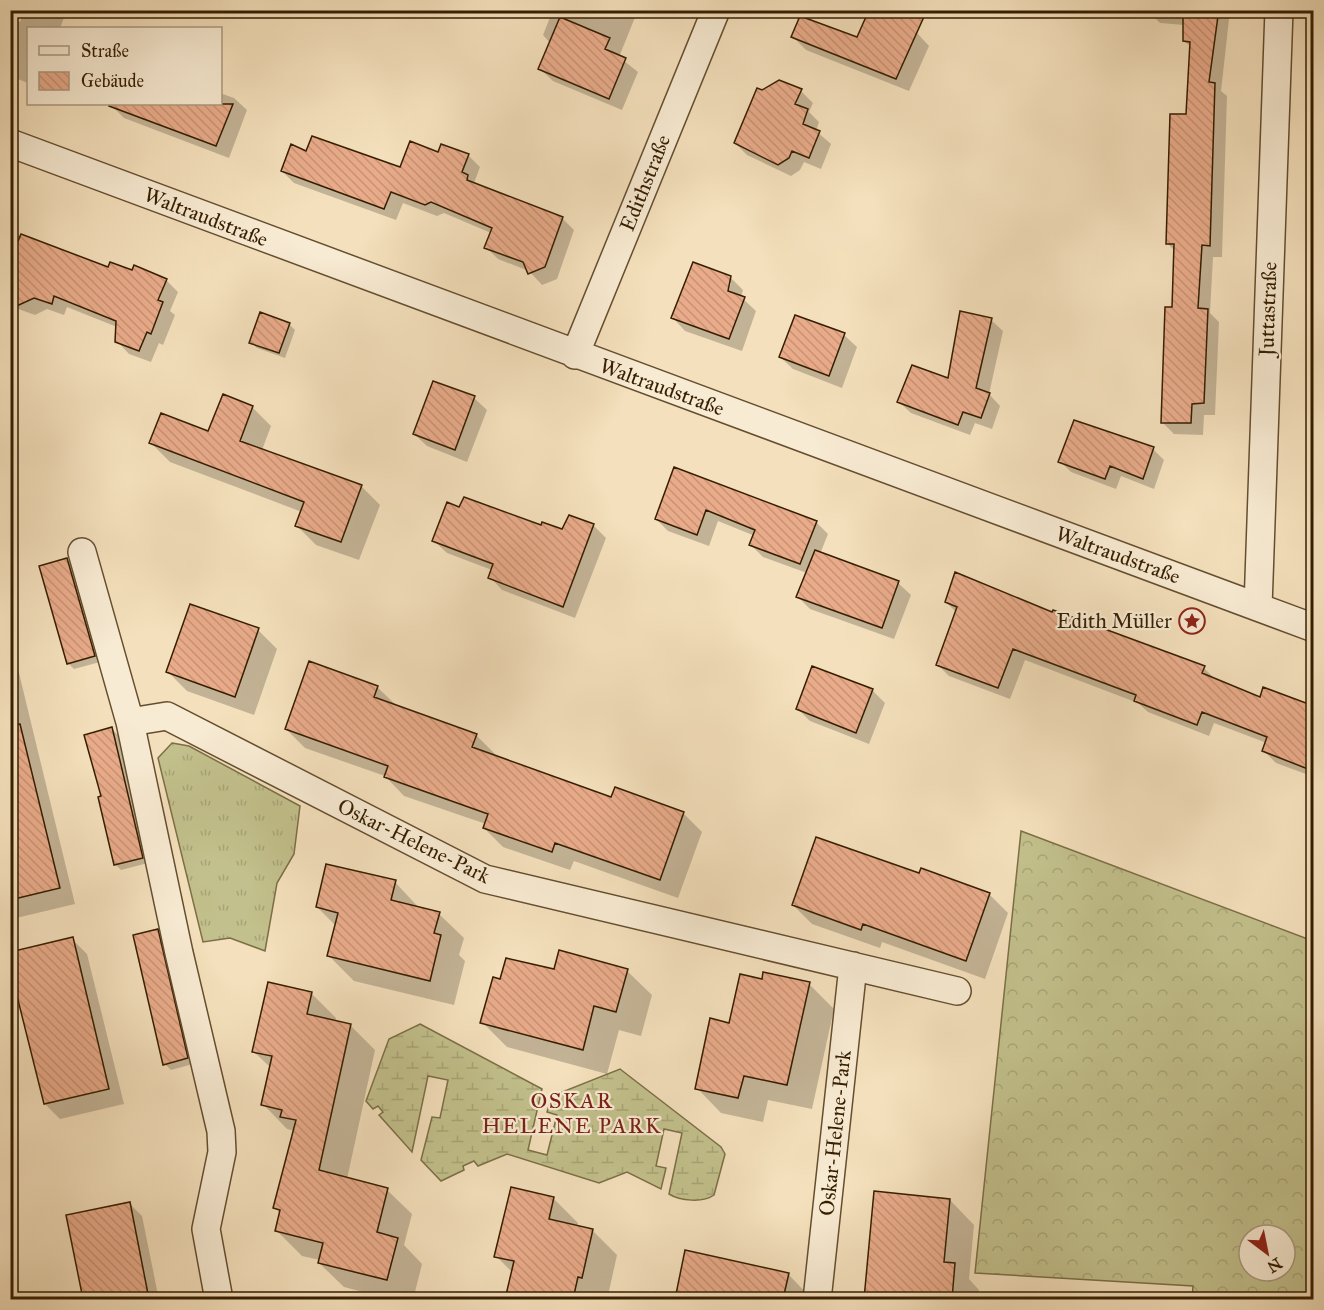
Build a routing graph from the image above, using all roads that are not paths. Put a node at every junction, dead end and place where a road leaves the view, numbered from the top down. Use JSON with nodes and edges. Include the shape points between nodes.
{"nodes":[{"id":1,"x":716,"y":10,"type":"edge"},
{"id":2,"x":1279,"y":10,"type":"edge"},
{"id":3,"x":10,"y":143,"type":"edge"},
{"id":4,"x":575,"y":355,"type":"junction"},
{"id":5,"x":82,"y":552,"type":"dead end"},
{"id":6,"x":1258,"y":607,"type":"junction"},
{"id":7,"x":1314,"y":628,"type":"edge"},
{"id":8,"x":130,"y":722,"type":"junction"},
{"id":9,"x":853,"y":966,"type":"junction"},
{"id":10,"x":957,"y":991,"type":"dead end"},
{"id":11,"x":219,"y":1299,"type":"edge"},
{"id":12,"x":817,"y":1299,"type":"edge"}],
"edges":[{"from":1,"to":4,"type":"street","name":"Edithstraße"},
{"from":2,"to":6,"type":"street","name":"Juttastraße"},
{"from":3,"to":4,"type":"street","name":"Waltraudstraße"},
{"from":4,"to":6,"type":"street","name":"Waltraudstraße"},
{"from":5,"to":8,"type":"street"},
{"from":6,"to":7,"type":"street","name":"Waltraudstraße"},
{"from":8,"to":9,"type":"street","name":"Oskar-Helene-Park","via":[[167,716],[485,879]]},
{"from":8,"to":11,"type":"street","via":[[221,1131],[222,1152],[206,1229]]},
{"from":9,"to":10,"type":"street","name":"Oskar-Helene-Park"},
{"from":9,"to":12,"type":"street","name":"Oskar-Helene-Park"}]}
